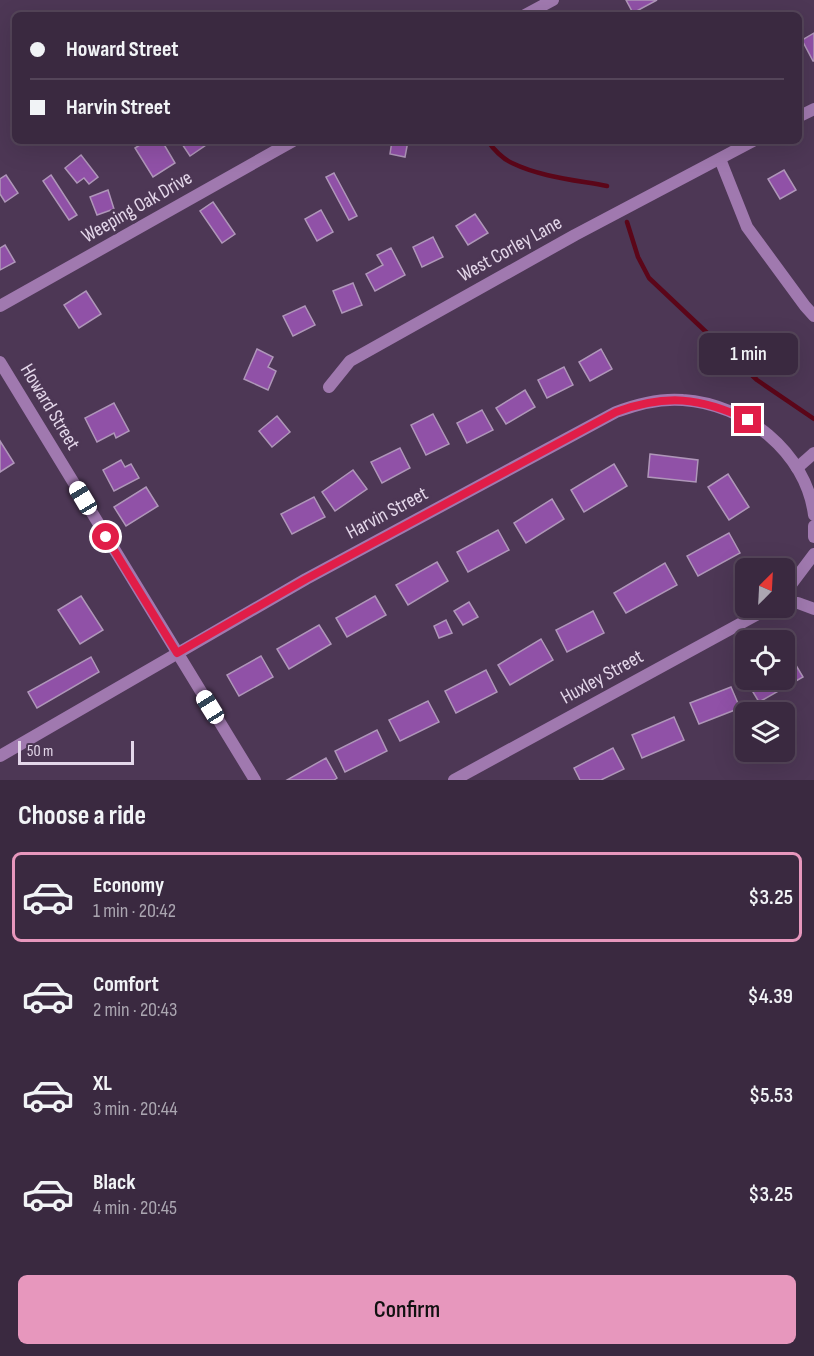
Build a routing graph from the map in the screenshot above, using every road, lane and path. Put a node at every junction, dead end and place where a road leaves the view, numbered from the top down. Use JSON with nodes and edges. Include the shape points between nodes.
{"nodes":[{"id":1,"x":553,"y":0,"type":"edge"},
{"id":2,"x":531,"y":12,"type":"edge"},
{"id":3,"x":288,"y":144,"type":"edge"},
{"id":4,"x":748,"y":144,"type":"edge"},
{"id":5,"x":720,"y":159,"type":"junction"},
{"id":6,"x":0,"y":306,"type":"edge"},
{"id":7,"x":814,"y":316,"type":"edge"},
{"id":8,"x":0,"y":362,"type":"edge"},
{"id":9,"x":329,"y":387,"type":"dead end"},
{"id":10,"x":814,"y":453,"type":"edge"},
{"id":11,"x":797,"y":468,"type":"junction"},
{"id":12,"x":814,"y":515,"type":"edge"},
{"id":13,"x":814,"y":526,"type":"edge"},
{"id":14,"x":814,"y":537,"type":"edge"},
{"id":15,"x":814,"y":554,"type":"edge"},
{"id":16,"x":795,"y":579,"type":"edge"},
{"id":17,"x":795,"y":603,"type":"edge"},
{"id":18,"x":814,"y":609,"type":"edge"},
{"id":19,"x":751,"y":618,"type":"edge"},
{"id":20,"x":177,"y":653,"type":"junction"},
{"id":21,"x":0,"y":756,"type":"edge"},
{"id":22,"x":255,"y":780,"type":"edge"},
{"id":23,"x":454,"y":780,"type":"edge"}],
"edges":[{"from":1,"to":2,"type":"street"},
{"from":3,"to":6,"type":"street","name":"Weeping Oak Drive"},
{"from":4,"to":5,"type":"street","name":"West Corley Lane"},
{"from":5,"to":7,"type":"street","via":[[747,227]]},
{"from":5,"to":9,"type":"street","name":"West Corley Lane","via":[[350,361]]},
{"from":8,"to":20,"type":"street","name":"Howard Street"},
{"from":10,"to":11,"type":"street"},
{"from":11,"to":12,"type":"street","name":"Harvin Street","via":[[806,484]]},
{"from":11,"to":20,"type":"street","name":"Harvin Street","via":[[767,433],[727,410],[683,400],[637,404],[306,579]]},
{"from":13,"to":14,"type":"street"},
{"from":15,"to":16,"type":"street"},
{"from":17,"to":18,"type":"street"},
{"from":19,"to":23,"type":"street","name":"Huxley Street"},
{"from":20,"to":21,"type":"street","name":"Harvin Street"},
{"from":20,"to":22,"type":"street","name":"Howard Street"}]}
